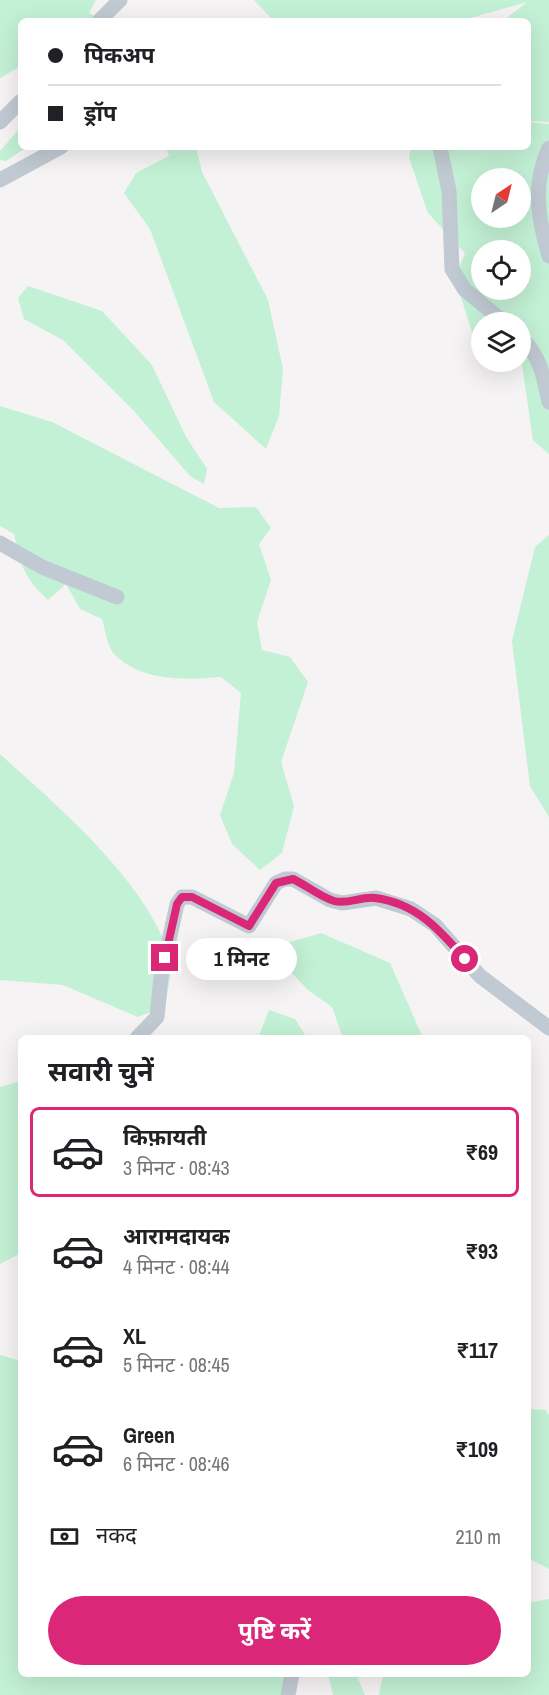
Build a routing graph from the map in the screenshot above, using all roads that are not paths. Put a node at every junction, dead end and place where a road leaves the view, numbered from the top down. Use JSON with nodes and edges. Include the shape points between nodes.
{"nodes":[{"id":1,"x":120,"y":0,"type":"edge"},
{"id":2,"x":102,"y":18,"type":"edge"},
{"id":3,"x":18,"y":103,"type":"edge"},
{"id":4,"x":0,"y":122,"type":"edge"},
{"id":5,"x":549,"y":148,"type":"edge"},
{"id":6,"x":55,"y":150,"type":"edge"},
{"id":7,"x":441,"y":150,"type":"edge"},
{"id":8,"x":0,"y":180,"type":"edge"},
{"id":9,"x":549,"y":256,"type":"edge"},
{"id":10,"x":492,"y":312,"type":"edge"},
{"id":11,"x":531,"y":350,"type":"edge"},
{"id":12,"x":549,"y":402,"type":"edge"},
{"id":13,"x":0,"y":543,"type":"edge"},
{"id":14,"x":117,"y":597,"type":"dead end"},
{"id":15,"x":549,"y":1028,"type":"edge"},
{"id":16,"x":140,"y":1035,"type":"edge"},
{"id":17,"x":291,"y":1677,"type":"edge"},
{"id":18,"x":288,"y":1695,"type":"edge"}],
"edges":[{"from":1,"to":2,"type":"street"},
{"from":3,"to":4,"type":"street"},
{"from":5,"to":9,"type":"street","via":[[537,184]]},
{"from":6,"to":8,"type":"street"},
{"from":7,"to":10,"type":"street","via":[[449,191],[452,269],[465,290]]},
{"from":11,"to":12,"type":"street","via":[[543,371]]},
{"from":13,"to":14,"type":"street","via":[[42,567]]},
{"from":15,"to":16,"type":"street","via":[[480,976],[426,916],[376,898],[342,903],[330,900],[293,879],[285,879],[276,883],[249,926],[192,897],[182,897],[177,904],[161,977],[158,1017]]},
{"from":17,"to":18,"type":"street"}]}
